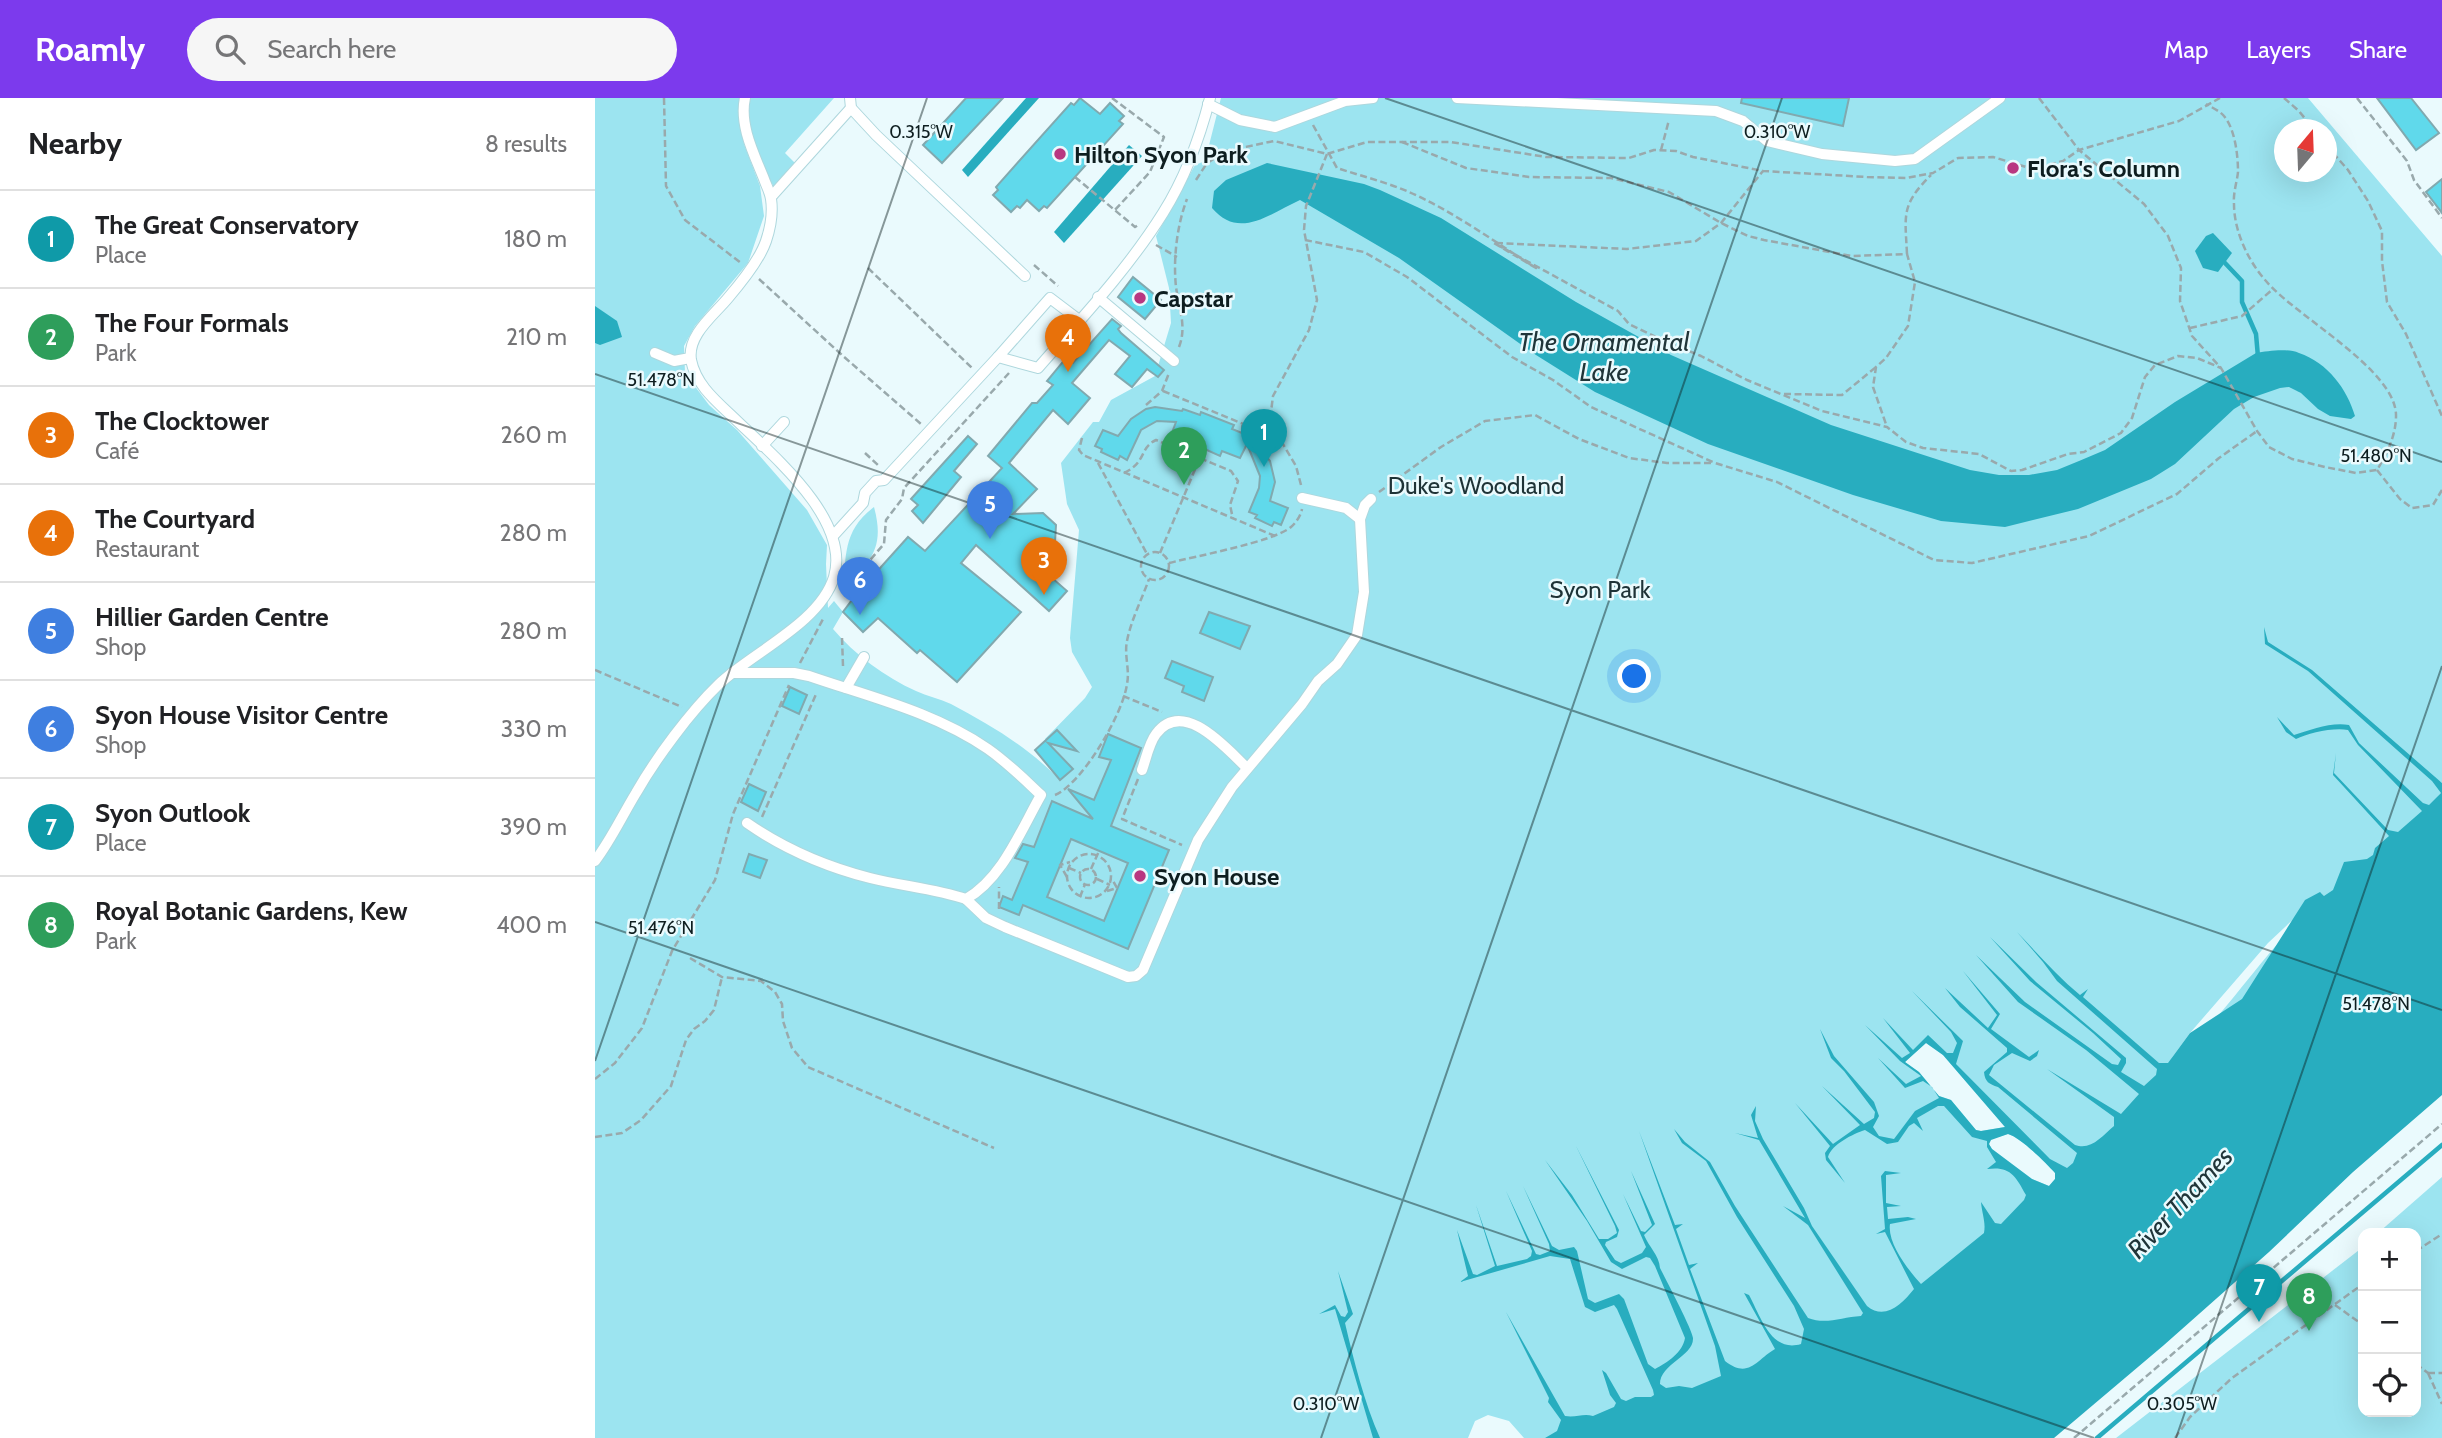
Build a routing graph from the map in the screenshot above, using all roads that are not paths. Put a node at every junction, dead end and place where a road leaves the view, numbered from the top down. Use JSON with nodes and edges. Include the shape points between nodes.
{"nodes":[{"id":1,"x":745,"y":98,"type":"edge"},
{"id":2,"x":1373,"y":98,"type":"edge"},
{"id":3,"x":1457,"y":98,"type":"edge"},
{"id":4,"x":1682,"y":98,"type":"edge"},
{"id":5,"x":2000,"y":98,"type":"edge"},
{"id":6,"x":1209,"y":101,"type":"edge"},
{"id":7,"x":851,"y":103,"type":"edge"},
{"id":8,"x":1675,"y":108,"type":"junction"},
{"id":9,"x":771,"y":197,"type":"junction"},
{"id":10,"x":1025,"y":276,"type":"dead end"},
{"id":11,"x":1098,"y":297,"type":"junction"},
{"id":12,"x":1079,"y":320,"type":"junction"},
{"id":13,"x":655,"y":354,"type":"dead end"},
{"id":14,"x":997,"y":357,"type":"junction"},
{"id":15,"x":690,"y":358,"type":"junction"},
{"id":16,"x":1174,"y":361,"type":"road end"},
{"id":17,"x":783,"y":422,"type":"dead end"},
{"id":18,"x":762,"y":446,"type":"junction"},
{"id":19,"x":1303,"y":498,"type":"road end"},
{"id":20,"x":1371,"y":499,"type":"road end"},
{"id":21,"x":1360,"y":519,"type":"junction"},
{"id":22,"x":833,"y":536,"type":"junction"},
{"id":23,"x":864,"y":657,"type":"dead end"},
{"id":24,"x":732,"y":673,"type":"junction"},
{"id":25,"x":846,"y":688,"type":"junction"},
{"id":26,"x":1246,"y":767,"type":"junction"},
{"id":27,"x":1142,"y":770,"type":"road end"},
{"id":28,"x":747,"y":822,"type":"dead end"},
{"id":29,"x":595,"y":861,"type":"edge"},
{"id":30,"x":966,"y":899,"type":"junction"}],
"edges":[{"from":1,"to":9,"type":"lane","via":[[748,139]]},
{"from":2,"to":6,"type":"lane","via":[[1345,101],[1275,127],[1240,120]]},
{"from":3,"to":8,"type":"lane"},
{"from":4,"to":8,"type":"lane"},
{"from":5,"to":8,"type":"lane","via":[[1915,159],[1895,161],[1822,155],[1767,141],[1743,121],[1716,111]]},
{"from":6,"to":11,"type":"lane","via":[[1198,139],[1164,212]]},
{"from":7,"to":9,"type":"lane"},
{"from":7,"to":10,"type":"lane","via":[[876,135]]},
{"from":9,"to":15,"type":"lane","via":[[766,242],[703,325]]},
{"from":11,"to":12,"type":"lane"},
{"from":11,"to":16,"type":"lane"},
{"from":12,"to":14,"type":"lane","via":[[1038,368]]},
{"from":12,"to":14,"type":"lane","via":[[1050,298]]},
{"from":13,"to":15,"type":"lane","via":[[674,361]]},
{"from":14,"to":22,"type":"lane","via":[[884,480],[876,481],[865,493],[863,503]]},
{"from":15,"to":18,"type":"lane","via":[[701,387]]},
{"from":17,"to":18,"type":"lane"},
{"from":18,"to":22,"type":"lane","via":[[814,505]]},
{"from":19,"to":21,"type":"lane","via":[[1346,508]]},
{"from":20,"to":21,"type":"lane"},
{"from":21,"to":26,"type":"lane","via":[[1364,592],[1357,635]]},
{"from":22,"to":24,"type":"lane","via":[[836,564],[820,601],[789,631]]},
{"from":23,"to":25,"type":"lane"},
{"from":24,"to":25,"type":"lane","via":[[794,673]]},
{"from":24,"to":29,"type":"lane","via":[[692,712]]},
{"from":25,"to":30,"type":"lane","via":[[957,731],[988,749],[1041,795],[1000,865]]},
{"from":26,"to":27,"type":"lane","via":[[1200,728],[1178,719],[1155,735]]},
{"from":26,"to":30,"type":"lane","via":[[1198,840],[1143,970],[1136,976],[1128,977],[1005,928]]},
{"from":28,"to":30,"type":"lane","via":[[803,855],[867,877]]}]}
